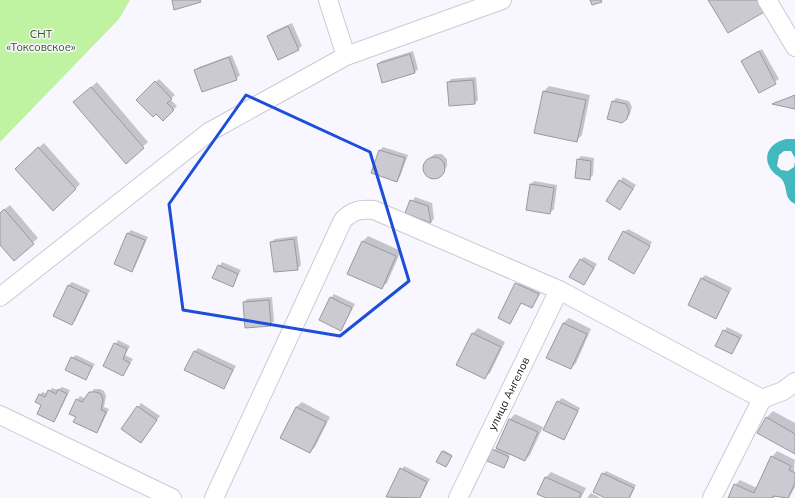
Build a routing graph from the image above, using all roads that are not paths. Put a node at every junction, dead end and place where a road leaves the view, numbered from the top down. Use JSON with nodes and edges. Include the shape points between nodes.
{"nodes":[{"id":1,"x":328,"y":0,"type":"edge"},
{"id":2,"x":502,"y":0,"type":"edge"},
{"id":3,"x":767,"y":0,"type":"edge"},
{"id":4,"x":795,"y":47,"type":"edge"},
{"id":5,"x":346,"y":56,"type":"junction"},
{"id":6,"x":559,"y":290,"type":"junction"},
{"id":7,"x":0,"y":297,"type":"edge"},
{"id":8,"x":795,"y":382,"type":"edge"},
{"id":9,"x":762,"y":399,"type":"junction"},
{"id":10,"x":0,"y":415,"type":"edge"},
{"id":11,"x":172,"y":498,"type":"edge"},
{"id":12,"x":214,"y":498,"type":"edge"},
{"id":13,"x":458,"y":498,"type":"edge"},
{"id":14,"x":712,"y":498,"type":"edge"}],
"edges":[{"from":1,"to":5,"type":"street"},
{"from":2,"to":5,"type":"street"},
{"from":3,"to":4,"type":"street"},
{"from":5,"to":7,"type":"street","via":[[209,132]]},
{"from":6,"to":9,"type":"street"},
{"from":6,"to":12,"type":"street","via":[[374,210],[351,212],[343,220]]},
{"from":6,"to":13,"type":"street","name":"улица Ангелов"},
{"from":8,"to":9,"type":"street","via":[[782,391]]},
{"from":9,"to":14,"type":"street"},
{"from":10,"to":11,"type":"street"}]}
